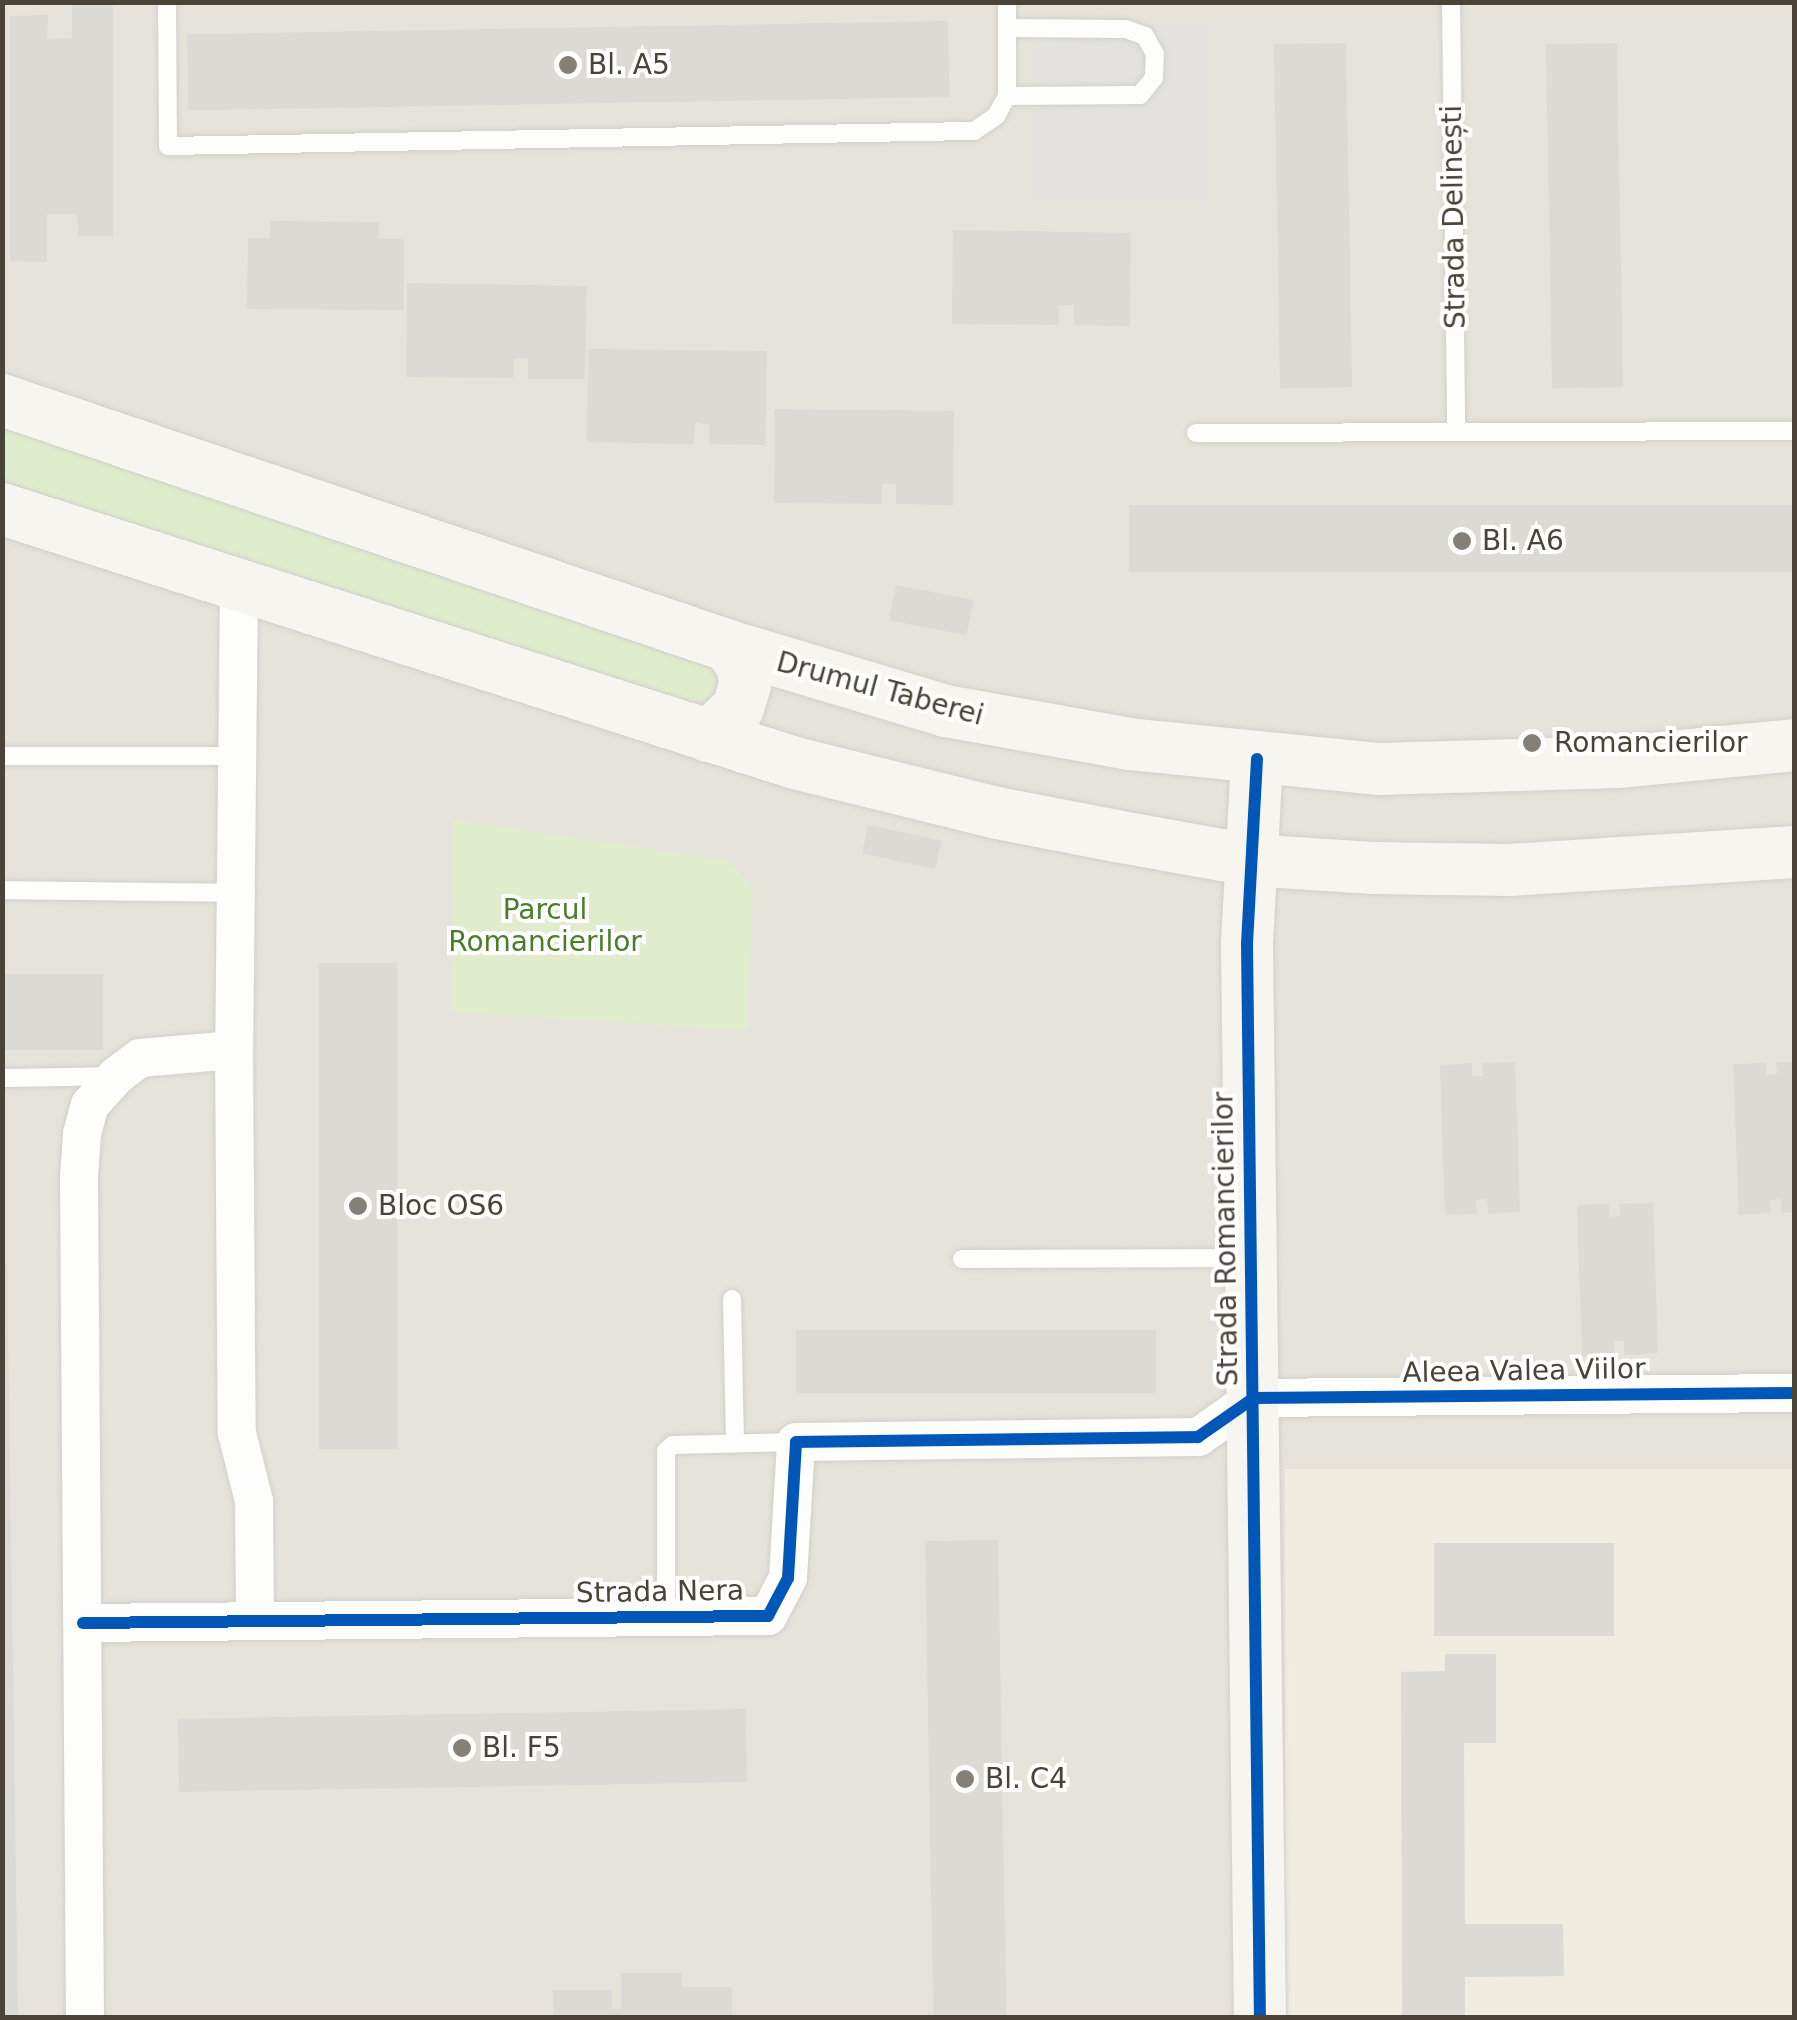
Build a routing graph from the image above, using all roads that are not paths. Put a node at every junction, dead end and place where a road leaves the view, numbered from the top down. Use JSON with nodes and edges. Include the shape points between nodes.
{"nodes":[{"id":1,"x":166,"y":2,"type":"edge"},
{"id":2,"x":1007,"y":2,"type":"edge"},
{"id":3,"x":1451,"y":2,"type":"edge"},
{"id":4,"x":1007,"y":28,"type":"junction"},
{"id":5,"x":1007,"y":96,"type":"junction"},
{"id":6,"x":2,"y":400,"type":"edge"},
{"id":7,"x":1794,"y":431,"type":"edge"},
{"id":8,"x":1456,"y":432,"type":"junction"},
{"id":9,"x":1196,"y":433,"type":"dead end"},
{"id":10,"x":2,"y":509,"type":"edge"},
{"id":11,"x":239,"y":587,"type":"junction"},
{"id":12,"x":729,"y":646,"type":"junction"},
{"id":13,"x":708,"y":736,"type":"junction"},
{"id":14,"x":1794,"y":745,"type":"edge"},
{"id":15,"x":2,"y":756,"type":"edge"},
{"id":16,"x":237,"y":756,"type":"junction"},
{"id":17,"x":1257,"y":760,"type":"junction"},
{"id":18,"x":1794,"y":852,"type":"edge"},
{"id":19,"x":1248,"y":860,"type":"junction"},
{"id":20,"x":2,"y":890,"type":"edge"},
{"id":21,"x":236,"y":894,"type":"junction"},
{"id":22,"x":234,"y":1050,"type":"junction"},
{"id":23,"x":116,"y":1076,"type":"junction"},
{"id":24,"x":2,"y":1078,"type":"edge"},
{"id":25,"x":1251,"y":1258,"type":"junction"},
{"id":26,"x":962,"y":1259,"type":"dead end"},
{"id":27,"x":732,"y":1299,"type":"dead end"},
{"id":28,"x":1794,"y":1393,"type":"edge"},
{"id":29,"x":1254,"y":1398,"type":"junction"},
{"id":30,"x":735,"y":1442,"type":"junction"},
{"id":31,"x":796,"y":1442,"type":"junction"},
{"id":32,"x":666,"y":1618,"type":"junction"},
{"id":33,"x":254,"y":1622,"type":"junction"},
{"id":34,"x":82,"y":1623,"type":"junction"},
{"id":35,"x":85,"y":2018,"type":"edge"},
{"id":36,"x":1260,"y":2018,"type":"edge"}],
"edges":[{"from":1,"to":5,"type":"lane","via":[[168,146],[950,135],[974,131],[996,116]]},
{"from":2,"to":4,"type":"lane"},
{"from":3,"to":8,"type":"lane","name":"Strada Delinești"},
{"from":4,"to":5,"type":"lane"},
{"from":4,"to":5,"type":"lane","via":[[1126,29],[1145,36],[1156,54],[1154,78],[1140,95]]},
{"from":6,"to":12,"type":"main road","name":"Drumul Taberei"},
{"from":7,"to":8,"type":"lane"},
{"from":8,"to":9,"type":"lane"},
{"from":10,"to":11,"type":"main road"},
{"from":11,"to":13,"type":"main road"},
{"from":11,"to":16,"type":"street"},
{"from":12,"to":13,"type":"main road","via":[[745,684],[738,708]]},
{"from":12,"to":17,"type":"main road","name":"Drumul Taberei","via":[[946,711]]},
{"from":13,"to":19,"type":"main road","via":[[997,813]]},
{"from":14,"to":17,"type":"main road","name":"Drumul Taberei","via":[[1495,768]]},
{"from":15,"to":16,"type":"lane"},
{"from":16,"to":21,"type":"street"},
{"from":17,"to":19,"type":"main road","name":"Strada Romancierilor"},
{"from":18,"to":19,"type":"main road","via":[[1509,870]]},
{"from":19,"to":25,"type":"main road","name":"Strada Romancierilor"},
{"from":20,"to":21,"type":"lane"},
{"from":21,"to":22,"type":"street"},
{"from":22,"to":23,"type":"street","via":[[140,1058]]},
{"from":22,"to":33,"type":"street","via":[[237,1433],[254,1501]]},
{"from":23,"to":24,"type":"lane"},
{"from":23,"to":34,"type":"street","via":[[90,1105],[78,1176]]},
{"from":25,"to":26,"type":"lane"},
{"from":25,"to":29,"type":"main road","name":"Strada Romancierilor"},
{"from":27,"to":30,"type":"lane"},
{"from":28,"to":29,"type":"street","name":"Aleea Valea Viilor"},
{"from":29,"to":31,"type":"street","via":[[1198,1437]]},
{"from":29,"to":36,"type":"main road","name":"Strada Romancierilor"},
{"from":30,"to":31,"type":"lane"},
{"from":30,"to":32,"type":"lane","via":[[666,1451]]},
{"from":31,"to":32,"type":"street","name":"Strada Nera","via":[[788,1578],[768,1616]]},
{"from":32,"to":33,"type":"street","name":"Strada Nera"},
{"from":33,"to":34,"type":"street","name":"Strada Nera"},
{"from":34,"to":35,"type":"street"}]}
